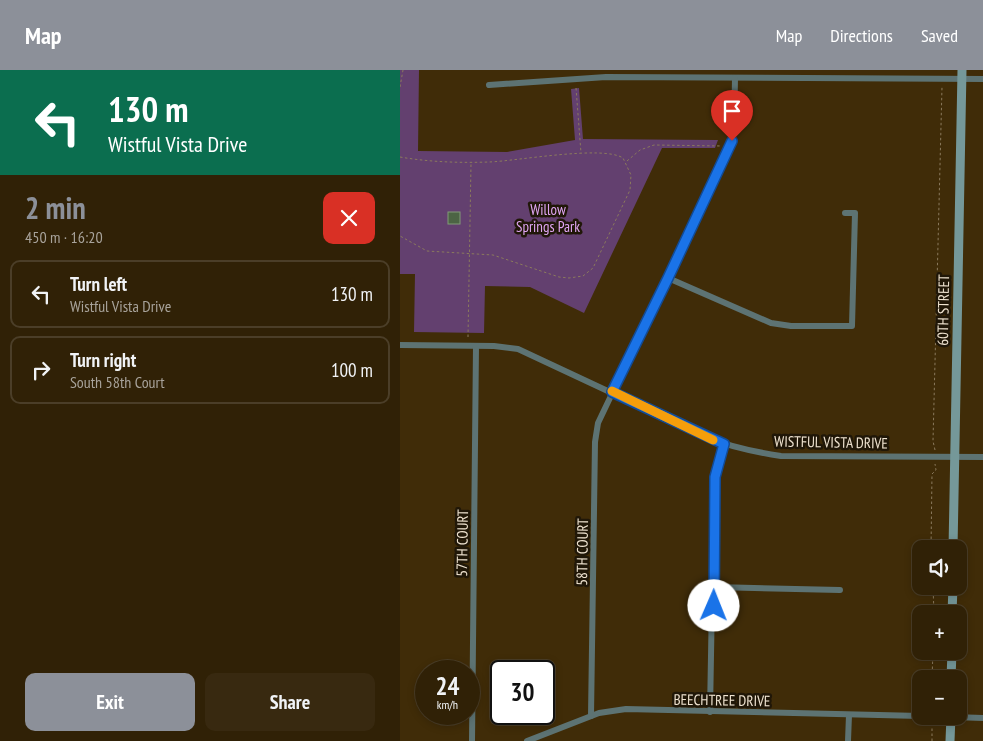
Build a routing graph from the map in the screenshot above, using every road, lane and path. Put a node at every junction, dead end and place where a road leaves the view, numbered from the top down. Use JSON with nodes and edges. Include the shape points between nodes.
{"nodes":[{"id":1,"x":403,"y":70,"type":"edge"},
{"id":2,"x":961,"y":73,"type":"edge"},
{"id":3,"x":735,"y":78,"type":"junction"},
{"id":4,"x":983,"y":79,"type":"edge"},
{"id":5,"x":489,"y":85,"type":"dead end"},
{"id":6,"x":400,"y":87,"type":"edge"},
{"id":7,"x":576,"y":88,"type":"dead end"},
{"id":8,"x":942,"y":92,"type":"dead end"},
{"id":9,"x":729,"y":149,"type":"junction"},
{"id":10,"x":582,"y":154,"type":"junction"},
{"id":11,"x":400,"y":157,"type":"edge"},
{"id":12,"x":471,"y":162,"type":"junction"},
{"id":13,"x":626,"y":162,"type":"junction"},
{"id":14,"x":845,"y":213,"type":"dead end"},
{"id":15,"x":400,"y":236,"type":"edge"},
{"id":16,"x":469,"y":253,"type":"junction"},
{"id":17,"x":668,"y":278,"type":"junction"},
{"id":18,"x":400,"y":345,"type":"edge"},
{"id":19,"x":468,"y":346,"type":"junction"},
{"id":20,"x":476,"y":346,"type":"junction"},
{"id":21,"x":612,"y":392,"type":"junction"},
{"id":22,"x":724,"y":444,"type":"junction"},
{"id":23,"x":935,"y":447,"type":"dead end"},
{"id":24,"x":955,"y":457,"type":"junction"},
{"id":25,"x":983,"y":457,"type":"edge"},
{"id":26,"x":936,"y":470,"type":"dead end"},
{"id":27,"x":931,"y":540,"type":"edge"},
{"id":28,"x":953,"y":540,"type":"edge"},
{"id":29,"x":714,"y":587,"type":"junction"},
{"id":30,"x":840,"y":590,"type":"dead end"},
{"id":31,"x":710,"y":712,"type":"junction"},
{"id":32,"x":849,"y":715,"type":"junction"},
{"id":33,"x":591,"y":716,"type":"junction"},
{"id":34,"x":912,"y":716,"type":"edge"},
{"id":35,"x":967,"y":717,"type":"edge"},
{"id":36,"x":983,"y":718,"type":"edge"},
{"id":37,"x":951,"y":725,"type":"edge"},
{"id":38,"x":932,"y":730,"type":"dead end"},
{"id":39,"x":472,"y":741,"type":"edge"},
{"id":40,"x":527,"y":741,"type":"edge"},
{"id":41,"x":848,"y":741,"type":"edge"},
{"id":42,"x":932,"y":741,"type":"edge"},
{"id":43,"x":950,"y":741,"type":"edge"}],
"edges":[{"from":1,"to":6,"type":"path"},
{"from":2,"to":3,"type":"street"},
{"from":2,"to":4,"type":"street"},
{"from":2,"to":24,"type":"street","name":"60TH STREET"},
{"from":3,"to":5,"type":"street","via":[[584,77]]},
{"from":3,"to":9,"type":"street","name":"58TH COURT","via":[[734,132]]},
{"from":7,"to":10,"type":"path"},
{"from":8,"to":23,"type":"path"},
{"from":9,"to":13,"type":"path","via":[[719,145],[660,144],[647,147]]},
{"from":9,"to":17,"type":"street","name":"58TH COURT"},
{"from":10,"to":12,"type":"path"},
{"from":10,"to":13,"type":"path","via":[[616,155]]},
{"from":11,"to":12,"type":"path"},
{"from":12,"to":16,"type":"path"},
{"from":13,"to":16,"type":"path","via":[[631,175],[630,190],[593,268],[583,276],[559,277],[505,258]]},
{"from":14,"to":17,"type":"street","via":[[855,213],[852,326],[771,323]]},
{"from":15,"to":16,"type":"path","via":[[427,252]]},
{"from":16,"to":19,"type":"path"},
{"from":17,"to":21,"type":"street","name":"58TH COURT"},
{"from":18,"to":19,"type":"street","name":"WISTFUL VISTA DRIVE"},
{"from":19,"to":20,"type":"street","name":"WISTFUL VISTA DRIVE"},
{"from":20,"to":21,"type":"street","name":"WISTFUL VISTA DRIVE","via":[[518,349]]},
{"from":20,"to":39,"type":"street","name":"57TH COURT"},
{"from":21,"to":22,"type":"street","name":"WISTFUL VISTA DRIVE"},
{"from":21,"to":33,"type":"street","name":"58TH COURT","via":[[596,435]]},
{"from":22,"to":24,"type":"street","name":"WISTFUL VISTA DRIVE","via":[[781,456]]},
{"from":22,"to":29,"type":"street","via":[[715,477]]},
{"from":24,"to":25,"type":"street","name":"WISTFUL VISTA DRIVE"},
{"from":24,"to":28,"type":"street","name":"60TH STREET"},
{"from":26,"to":27,"type":"path","via":[[932,474]]},
{"from":29,"to":30,"type":"street"},
{"from":29,"to":31,"type":"street"},
{"from":31,"to":32,"type":"street","name":"BEECHTREE DRIVE"},
{"from":31,"to":33,"type":"street","name":"BEECHTREE DRIVE","via":[[626,709]]},
{"from":32,"to":34,"type":"street","name":"BEECHTREE DRIVE"},
{"from":32,"to":41,"type":"street"},
{"from":33,"to":40,"type":"street","name":"BEECHTREE DRIVE"},
{"from":35,"to":36,"type":"street","name":"BEECHTREE DRIVE"},
{"from":37,"to":43,"type":"street"},
{"from":38,"to":42,"type":"path"}]}
